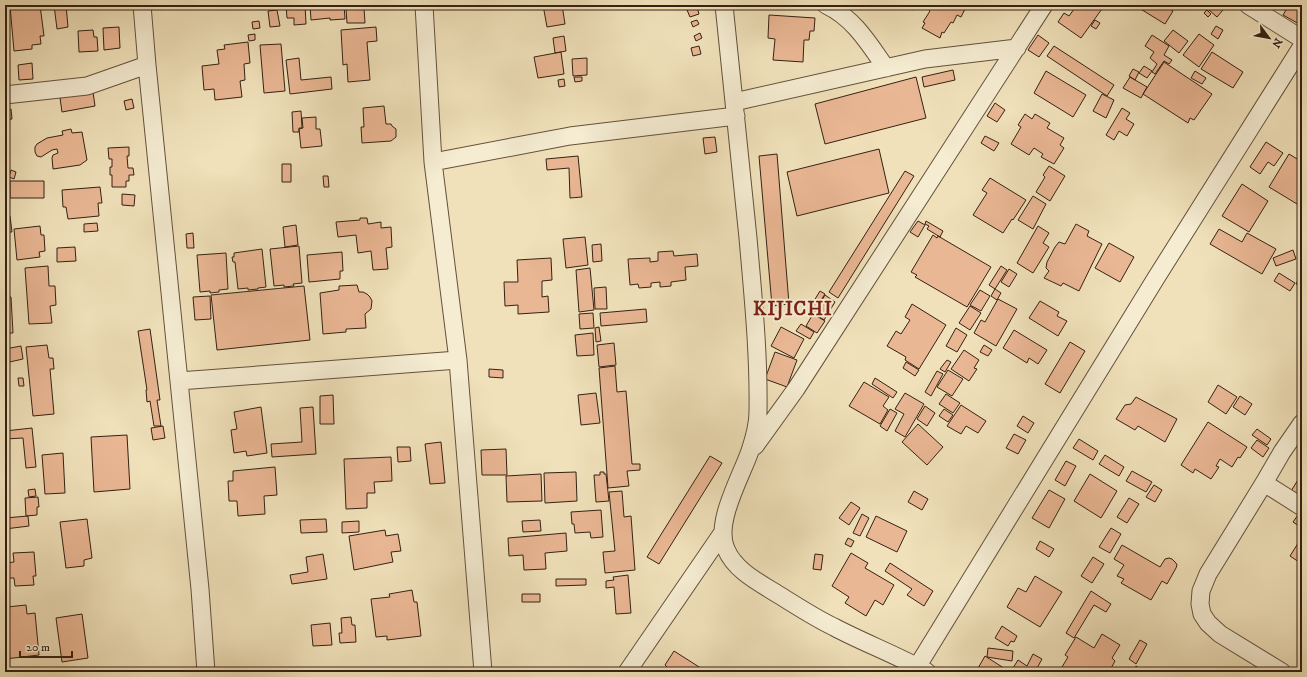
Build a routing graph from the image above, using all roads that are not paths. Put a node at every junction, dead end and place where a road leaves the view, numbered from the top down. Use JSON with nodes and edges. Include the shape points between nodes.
{"nodes":[{"id":1,"x":142,"y":5,"type":"edge"},
{"id":2,"x":424,"y":5,"type":"edge"},
{"id":3,"x":724,"y":5,"type":"edge"},
{"id":4,"x":826,"y":5,"type":"edge"},
{"id":5,"x":1044,"y":5,"type":"edge"},
{"id":6,"x":1248,"y":5,"type":"edge"},
{"id":7,"x":1302,"y":39,"type":"edge"},
{"id":8,"x":1302,"y":46,"type":"edge"},
{"id":9,"x":1017,"y":48,"type":"junction"},
{"id":10,"x":147,"y":65,"type":"junction"},
{"id":11,"x":886,"y":68,"type":"junction"},
{"id":12,"x":5,"y":95,"type":"edge"},
{"id":13,"x":735,"y":109,"type":"junction"},
{"id":14,"x":433,"y":162,"type":"junction"},
{"id":15,"x":458,"y":360,"type":"junction"},
{"id":16,"x":179,"y":381,"type":"junction"},
{"id":17,"x":1302,"y":423,"type":"edge"},
{"id":18,"x":750,"y":452,"type":"junction"},
{"id":19,"x":1264,"y":483,"type":"junction"},
{"id":20,"x":1302,"y":507,"type":"edge"},
{"id":21,"x":723,"y":532,"type":"junction"},
{"id":22,"x":922,"y":669,"type":"edge"},
{"id":23,"x":206,"y":672,"type":"edge"},
{"id":24,"x":483,"y":672,"type":"edge"},
{"id":25,"x":627,"y":672,"type":"edge"},
{"id":26,"x":1282,"y":672,"type":"edge"}],
"edges":[{"from":1,"to":10,"type":"street"},
{"from":2,"to":14,"type":"street"},
{"from":3,"to":13,"type":"street"},
{"from":4,"to":11,"type":"street","via":[[858,28]]},
{"from":5,"to":9,"type":"street"},
{"from":6,"to":7,"type":"street"},
{"from":8,"to":22,"type":"street","via":[[1156,278]]},
{"from":9,"to":11,"type":"street","via":[[925,59]]},
{"from":9,"to":18,"type":"street","via":[[796,389]]},
{"from":10,"to":12,"type":"street","via":[[87,86]]},
{"from":10,"to":16,"type":"street"},
{"from":11,"to":13,"type":"street"},
{"from":13,"to":14,"type":"street"},
{"from":13,"to":18,"type":"street","via":[[757,344],[758,415]]},
{"from":14,"to":15,"type":"street"},
{"from":15,"to":16,"type":"street"},
{"from":15,"to":24,"type":"street"},
{"from":16,"to":23,"type":"street"},
{"from":17,"to":19,"type":"street"},
{"from":18,"to":21,"type":"street","via":[[733,492]]},
{"from":19,"to":20,"type":"street"},
{"from":19,"to":26,"type":"street","via":[[1208,574],[1201,591],[1200,604],[1202,614],[1208,623],[1220,634]]},
{"from":21,"to":22,"type":"street","via":[[725,548],[730,557],[754,580],[834,628]]},
{"from":21,"to":25,"type":"street"}]}
